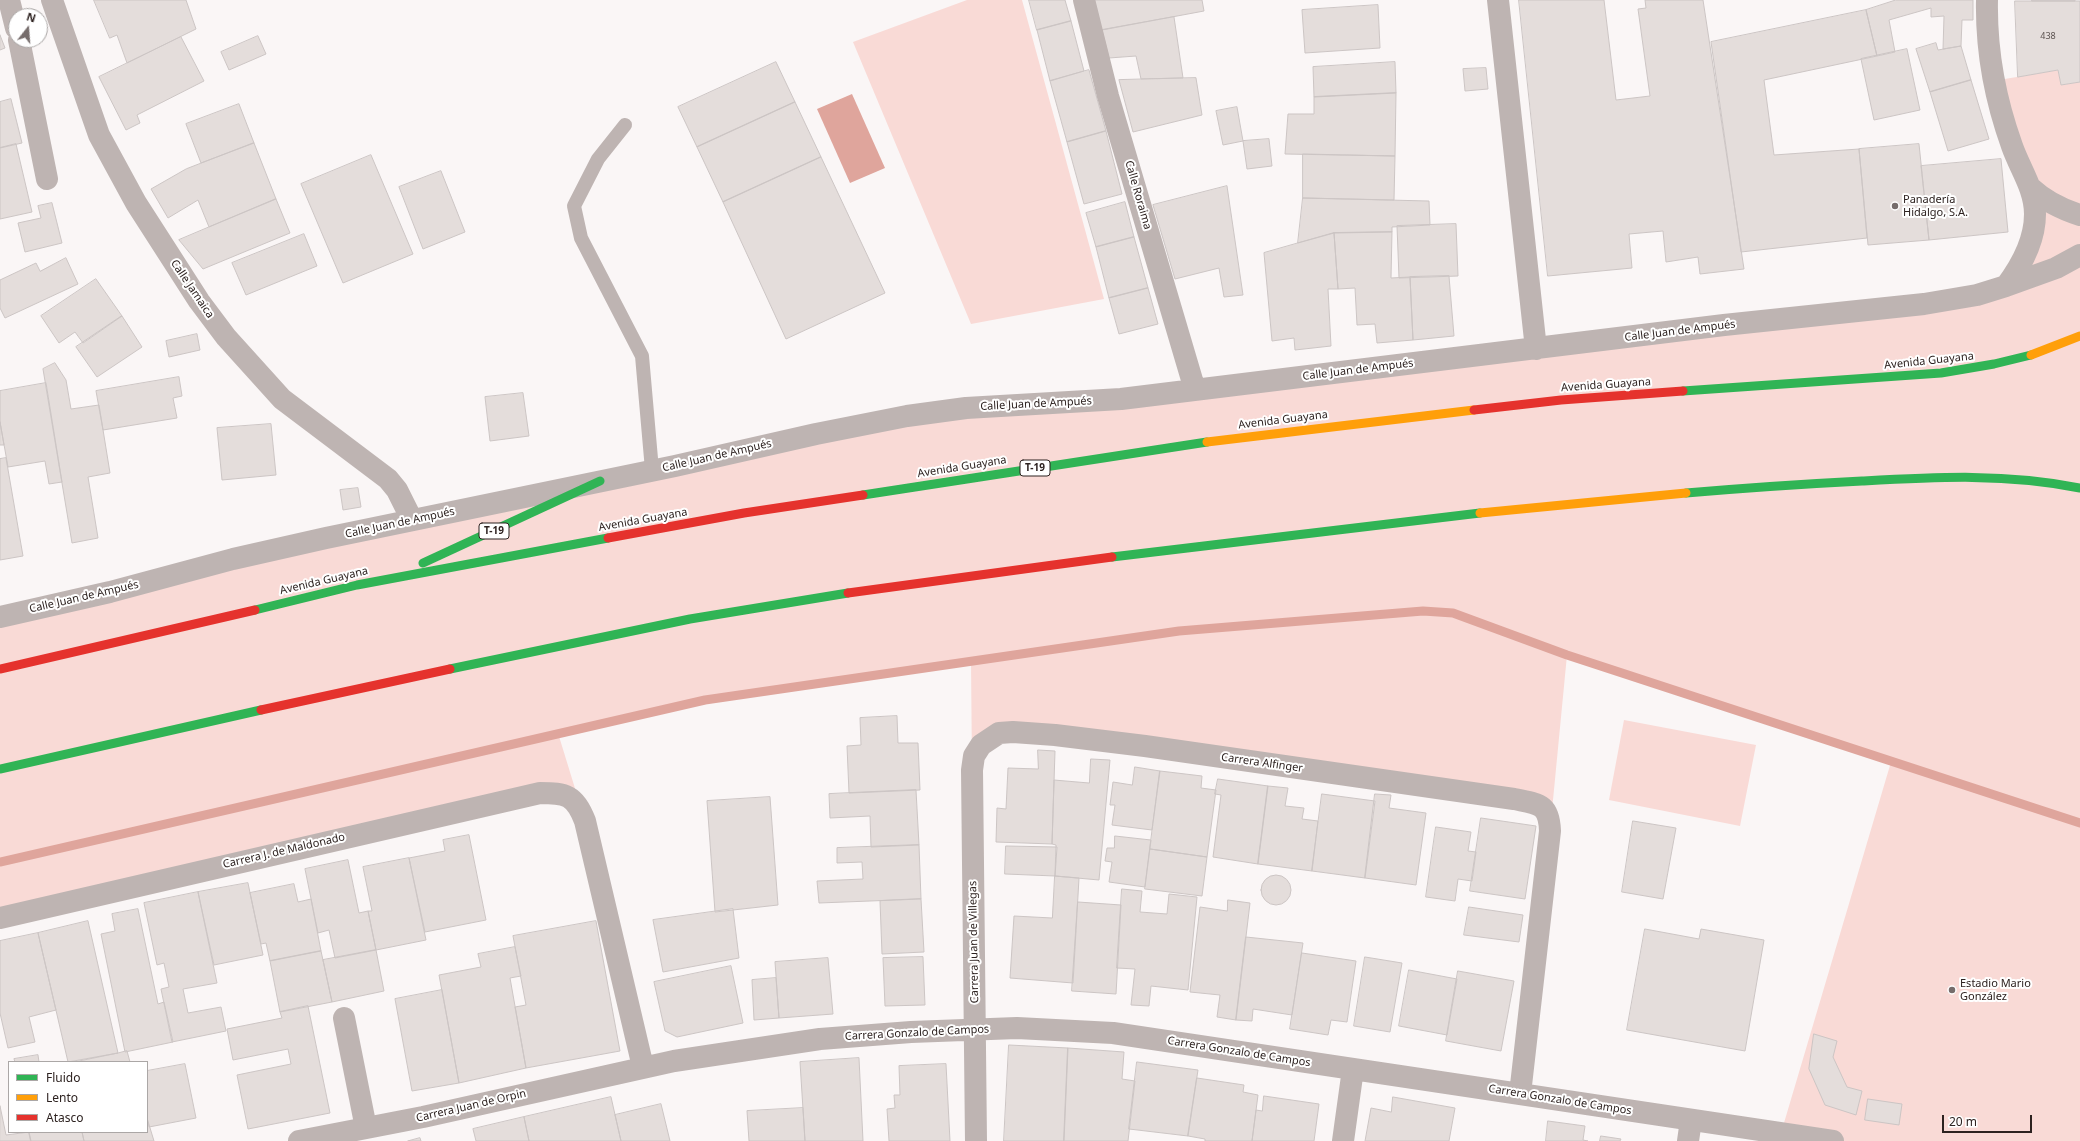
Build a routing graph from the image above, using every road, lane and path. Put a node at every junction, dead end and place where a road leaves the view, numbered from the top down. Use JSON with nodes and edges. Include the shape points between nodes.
{"nodes":[{"id":1,"x":52,"y":0,"type":"edge"},
{"id":2,"x":1084,"y":0,"type":"edge"},
{"id":3,"x":1498,"y":0,"type":"edge"},
{"id":4,"x":1987,"y":0,"type":"edge"},
{"id":5,"x":21,"y":48,"type":"edge"},
{"id":6,"x":625,"y":125,"type":"dead end"},
{"id":7,"x":47,"y":178,"type":"dead end"},
{"id":8,"x":2031,"y":188,"type":"junction"},
{"id":9,"x":2080,"y":215,"type":"edge"},
{"id":10,"x":2080,"y":255,"type":"edge"},
{"id":11,"x":2006,"y":286,"type":"junction"},
{"id":12,"x":2080,"y":336,"type":"edge"},
{"id":13,"x":1536,"y":349,"type":"junction"},
{"id":14,"x":1195,"y":390,"type":"junction"},
{"id":15,"x":652,"y":470,"type":"junction"},
{"id":16,"x":600,"y":481,"type":"junction"},
{"id":17,"x":2080,"y":488,"type":"edge"},
{"id":18,"x":412,"y":520,"type":"junction"},
{"id":19,"x":388,"y":579,"type":"junction"},
{"id":20,"x":0,"y":617,"type":"edge"},
{"id":21,"x":0,"y":669,"type":"edge"},
{"id":22,"x":981,"y":745,"type":"joint"},
{"id":23,"x":0,"y":769,"type":"edge"},
{"id":24,"x":0,"y":918,"type":"edge"},
{"id":25,"x":344,"y":1018,"type":"dead end"},
{"id":26,"x":975,"y":1030,"type":"junction"},
{"id":27,"x":643,"y":1067,"type":"junction"},
{"id":28,"x":1353,"y":1069,"type":"junction"},
{"id":29,"x":1520,"y":1094,"type":"junction"},
{"id":30,"x":1691,"y":1120,"type":"junction"},
{"id":31,"x":366,"y":1128,"type":"junction"},
{"id":32,"x":299,"y":1141,"type":"edge"},
{"id":33,"x":976,"y":1141,"type":"edge"},
{"id":34,"x":1343,"y":1141,"type":"edge"},
{"id":35,"x":1688,"y":1141,"type":"edge"},
{"id":36,"x":1833,"y":1141,"type":"edge"}],
"edges":[{"from":1,"to":18,"type":"street","name":"Calle Jamaica","via":[[99,135],[136,203],[199,301],[226,337],[282,399],[388,478]]},
{"from":2,"to":14,"type":"street","name":"Calle Roraima","via":[[1108,96]]},
{"from":3,"to":13,"type":"street"},
{"from":4,"to":8,"type":"street","via":[[1988,44],[1993,81],[2011,145]]},
{"from":5,"to":7,"type":"street"},
{"from":6,"to":15,"type":"lane","via":[[598,160],[574,206],[582,238],[642,356]]},
{"from":8,"to":9,"type":"street","via":[[2042,198]]},
{"from":8,"to":11,"type":"street","via":[[2035,216],[2028,248]]},
{"from":10,"to":11,"type":"street","name":"Calle Juan de Ampués","via":[[2056,268]]},
{"from":11,"to":13,"type":"street","name":"Calle Juan de Ampués","via":[[1977,295],[1924,304],[1724,325]]},
{"from":12,"to":19,"type":"highway","name":"Avenida Guayana","number":"T-19","via":[[1990,366],[1941,373],[1561,400],[1205,442],[744,514]]},
{"from":13,"to":14,"type":"street","name":"Calle Juan de Ampués"},
{"from":14,"to":15,"type":"street","name":"Calle Juan de Ampués","via":[[1121,399],[966,408],[907,416]]},
{"from":15,"to":16,"type":"street","name":"Calle Juan de Ampués"},
{"from":16,"to":18,"type":"street","name":"Calle Juan de Ampués"},
{"from":16,"to":19,"type":"highway","number":"T-19"},
{"from":17,"to":23,"type":"highway","via":[[2030,479],[1991,477],[1899,479],[1707,490],[1560,503],[1114,556],[868,590],[711,616],[439,671]]},
{"from":18,"to":20,"type":"street","name":"Calle Juan de Ampués","via":[[233,559],[110,592]]},
{"from":19,"to":21,"type":"highway","name":"Avenida Guayana","number":"T-19"},
{"from":22,"to":26,"type":"street","name":"Carrera Juan de Villegas","via":[[974,756],[972,770]]},
{"from":22,"to":29,"type":"street","name":"Carrera Alfinger","via":[[1000,733],[1055,735],[1506,798],[1533,803],[1545,809],[1550,818],[1550,831]]},
{"from":24,"to":27,"type":"street","name":"Carrera J. de Maldonado","via":[[540,793],[556,793],[568,797],[579,806],[585,822]]},
{"from":25,"to":31,"type":"street"},
{"from":26,"to":27,"type":"street","name":"Carrera Gonzalo de Campos","via":[[820,1040]]},
{"from":26,"to":28,"type":"street","name":"Carrera Gonzalo de Campos","via":[[1017,1028],[1113,1033]]},
{"from":26,"to":33,"type":"street","name":"Carrera Juan de Villegas"},
{"from":27,"to":31,"type":"street","name":"Carrera Juan de Orpin"},
{"from":28,"to":29,"type":"street","name":"Carrera Gonzalo de Campos"},
{"from":28,"to":34,"type":"street"},
{"from":29,"to":30,"type":"street","name":"Carrera Gonzalo de Campos"},
{"from":30,"to":35,"type":"street"},
{"from":30,"to":36,"type":"street","name":"Carrera Gonzalo de Campos"},
{"from":31,"to":32,"type":"street","name":"Carrera Juan de Orpin"}]}
